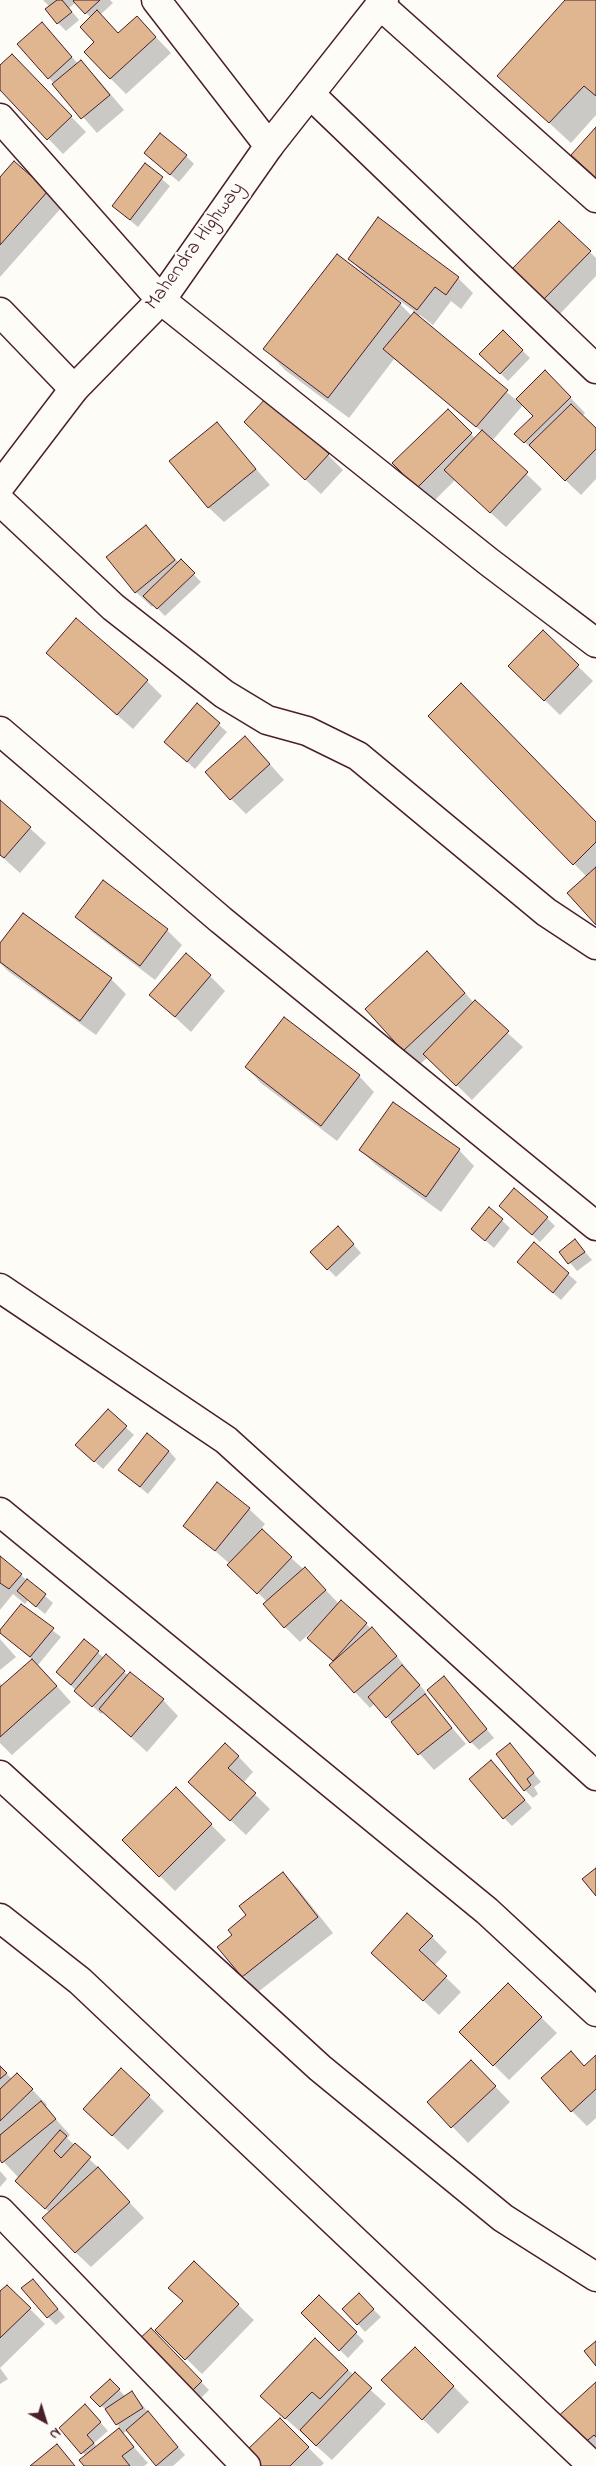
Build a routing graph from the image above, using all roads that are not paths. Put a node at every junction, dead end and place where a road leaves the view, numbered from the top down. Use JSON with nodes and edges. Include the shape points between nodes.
{"nodes":[{"id":1,"x":156,"y":0,"type":"edge"},
{"id":2,"x":382,"y":3,"type":"edge"},
{"id":3,"x":310,"y":94,"type":"junction"},
{"id":4,"x":0,"y":118,"type":"edge"},
{"id":5,"x":269,"y":146,"type":"junction"},
{"id":6,"x":596,"y":198,"type":"edge"},
{"id":7,"x":161,"y":300,"type":"junction"},
{"id":8,"x":0,"y":312,"type":"edge"},
{"id":9,"x":596,"y":369,"type":"edge"},
{"id":10,"x":74,"y":390,"type":"junction"},
{"id":11,"x":0,"y":486,"type":"edge"},
{"id":12,"x":0,"y":501,"type":"edge"},
{"id":13,"x":596,"y":644,"type":"edge"},
{"id":14,"x":0,"y":731,"type":"edge"},
{"id":15,"x":596,"y":945,"type":"edge"},
{"id":16,"x":596,"y":1226,"type":"edge"},
{"id":17,"x":0,"y":1288,"type":"edge"},
{"id":18,"x":0,"y":1512,"type":"edge"},
{"id":19,"x":0,"y":1775,"type":"edge"},
{"id":20,"x":596,"y":1776,"type":"edge"},
{"id":21,"x":0,"y":1918,"type":"edge"},
{"id":22,"x":596,"y":2012,"type":"edge"},
{"id":23,"x":0,"y":2211,"type":"edge"},
{"id":24,"x":596,"y":2277,"type":"edge"},
{"id":25,"x":246,"y":2466,"type":"edge"},
{"id":26,"x":594,"y":2466,"type":"edge"}],
"edges":[{"from":1,"to":5,"type":"main road"},
{"from":2,"to":3,"type":"main road","name":"Mahendra Highway"},
{"from":2,"to":6,"type":"main road"},
{"from":3,"to":5,"type":"main road","name":"Mahendra Highway"},
{"from":3,"to":9,"type":"main road"},
{"from":4,"to":7,"type":"main road"},
{"from":5,"to":7,"type":"main road","name":"Mahendra Highway"},
{"from":7,"to":10,"type":"main road","name":"Mahendra Highway"},
{"from":7,"to":13,"type":"main road"},
{"from":8,"to":10,"type":"main road"},
{"from":10,"to":11,"type":"main road","name":"Mahendra Highway"},
{"from":12,"to":15,"type":"main road","via":[[113,607],[224,694],[268,720],[307,731],[358,756],[546,912]]},
{"from":14,"to":16,"type":"main road","via":[[221,920]]},
{"from":17,"to":20,"type":"main road","via":[[226,1440]]},
{"from":18,"to":22,"type":"main road","via":[[487,1911]]},
{"from":19,"to":24,"type":"main road","via":[[320,2068],[503,2218]]},
{"from":21,"to":26,"type":"main road","via":[[80,1982]]},
{"from":23,"to":25,"type":"main road"}]}
